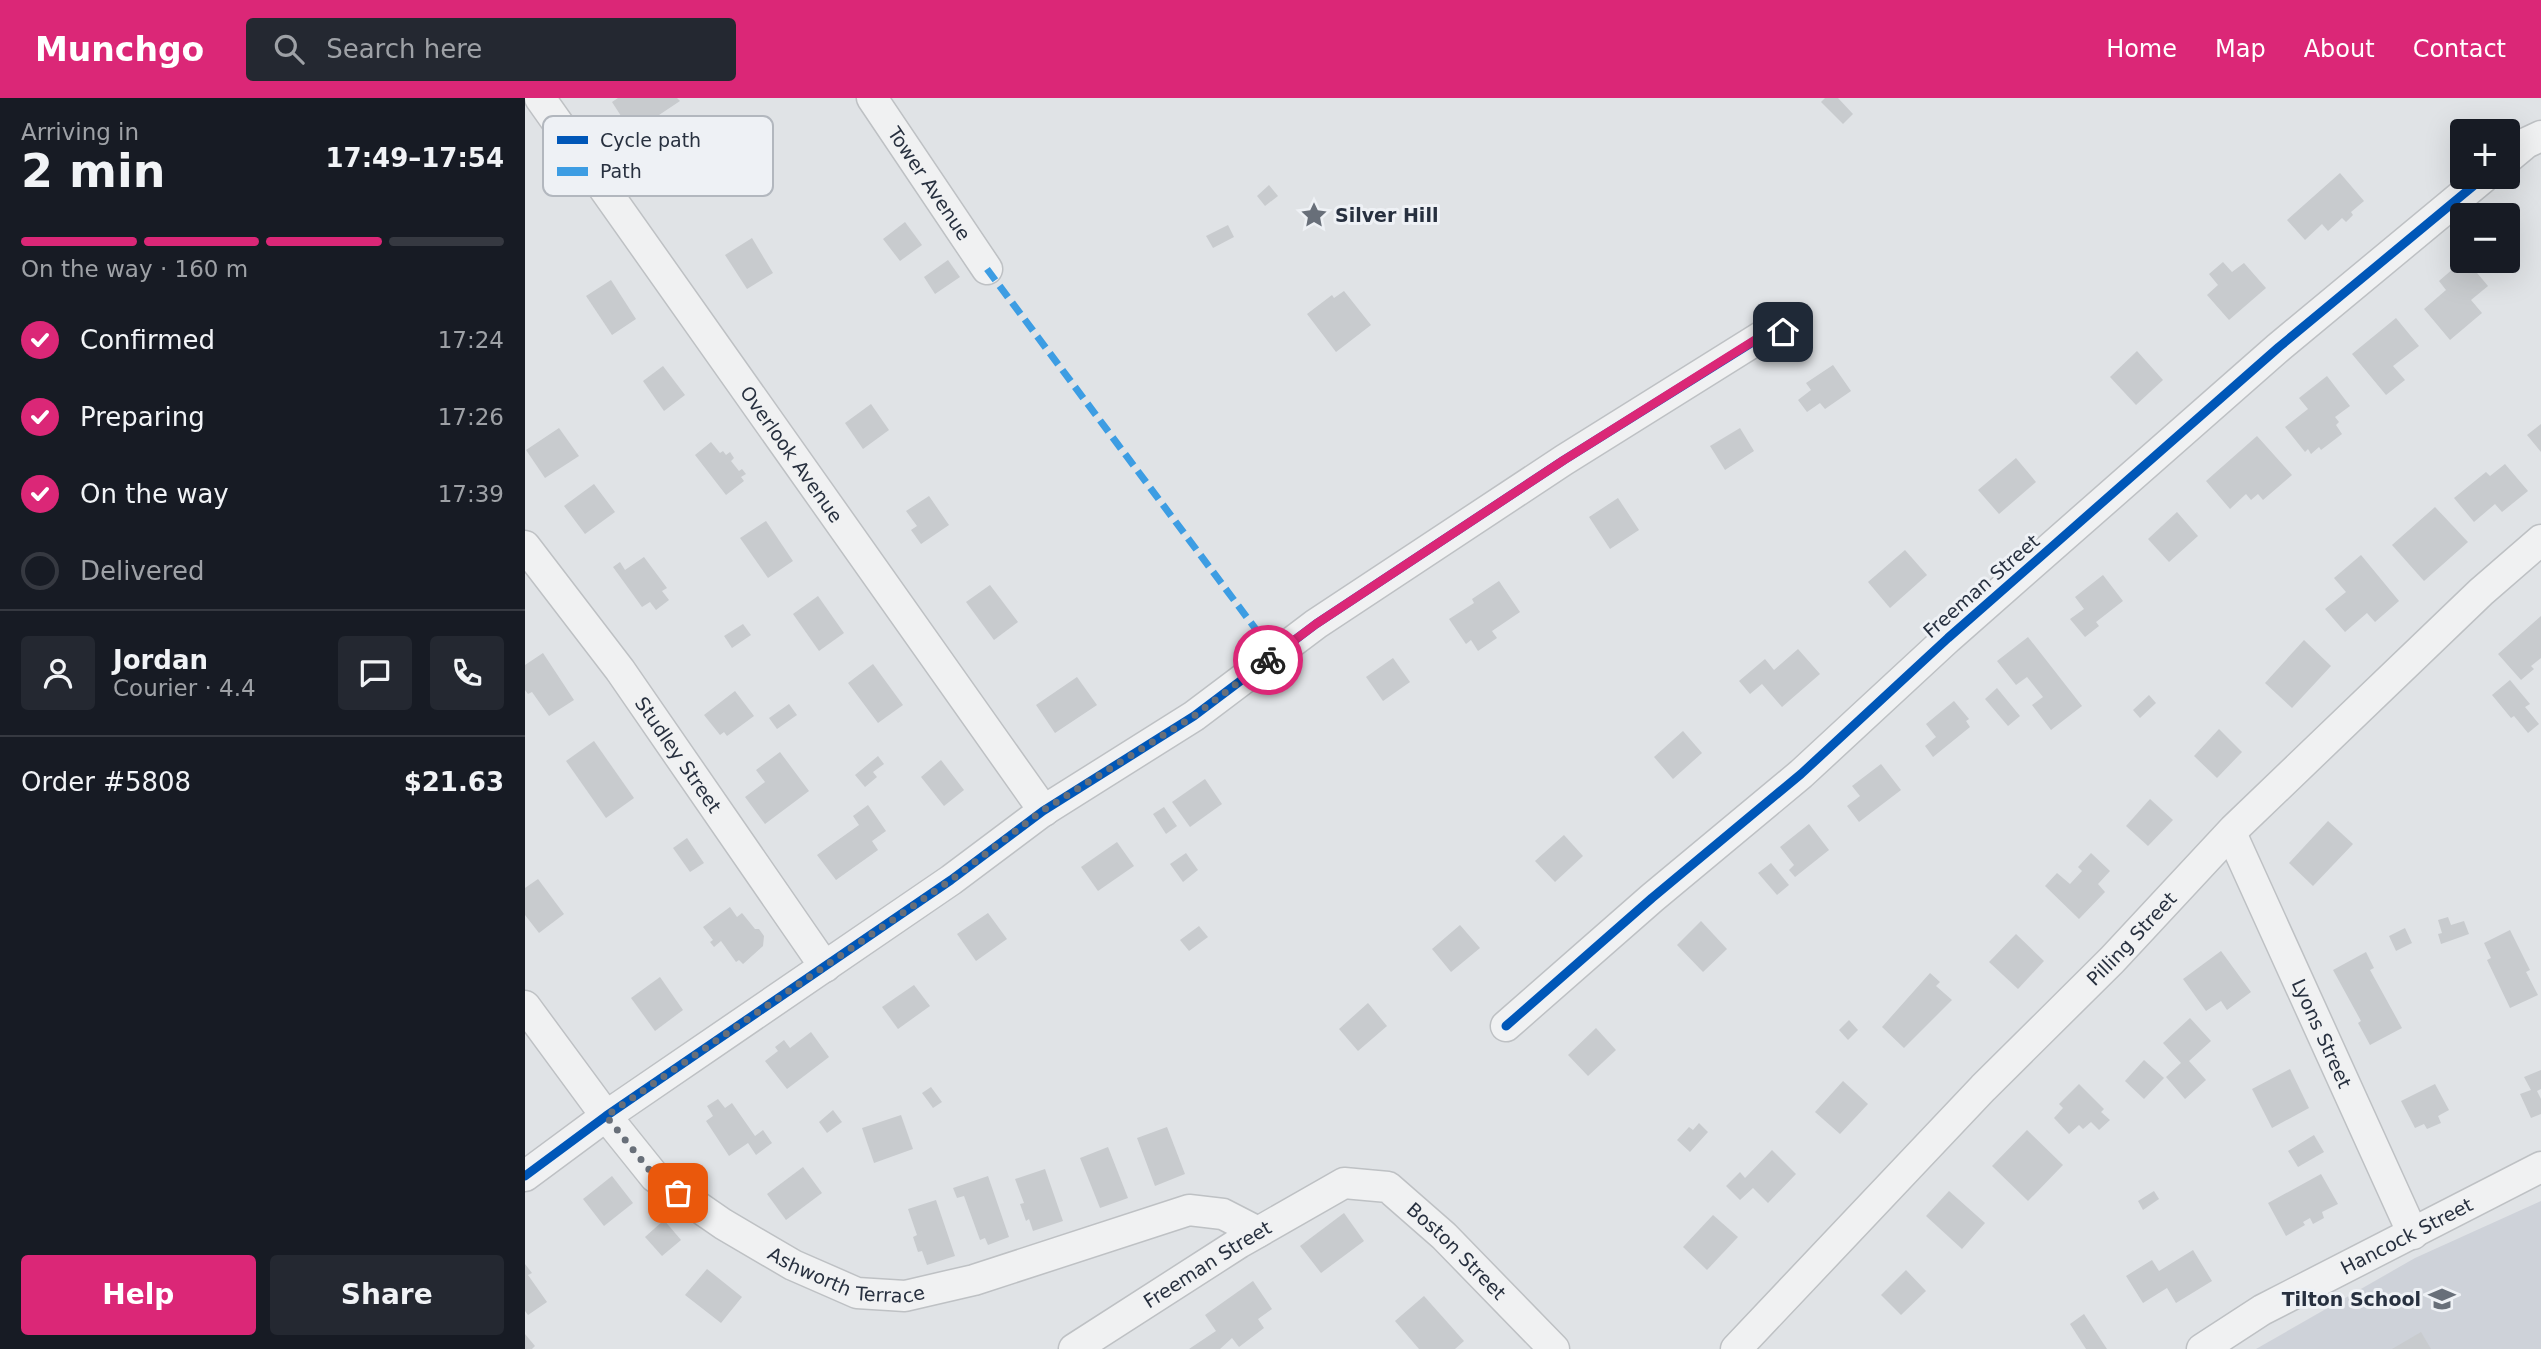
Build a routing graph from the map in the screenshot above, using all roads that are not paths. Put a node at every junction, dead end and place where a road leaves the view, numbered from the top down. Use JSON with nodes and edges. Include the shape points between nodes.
{"nodes":[{"id":1,"x":540,"y":98,"type":"edge"},
{"id":2,"x":872,"y":98,"type":"edge"},
{"id":3,"x":553,"y":116,"type":"edge"},
{"id":4,"x":2541,"y":136,"type":"edge"},
{"id":5,"x":2520,"y":148,"type":"edge"},
{"id":6,"x":2470,"y":189,"type":"edge"},
{"id":7,"x":609,"y":196,"type":"edge"},
{"id":8,"x":987,"y":269,"type":"dead end"},
{"id":9,"x":1783,"y":332,"type":"dead end"},
{"id":10,"x":2541,"y":540,"type":"edge"},
{"id":11,"x":525,"y":546,"type":"edge"},
{"id":12,"x":1044,"y":811,"type":"junction"},
{"id":13,"x":2231,"y":832,"type":"junction"},
{"id":14,"x":825,"y":967,"type":"junction"},
{"id":15,"x":525,"y":1006,"type":"edge"},
{"id":16,"x":1506,"y":1026,"type":"dead end"},
{"id":17,"x":606,"y":1116,"type":"junction"},
{"id":18,"x":2541,"y":1167,"type":"edge"},
{"id":19,"x":525,"y":1176,"type":"edge"},
{"id":20,"x":1344,"y":1183,"type":"joint"},
{"id":21,"x":1258,"y":1232,"type":"junction"},
{"id":22,"x":2413,"y":1234,"type":"junction"},
{"id":23,"x":1073,"y":1349,"type":"edge"},
{"id":24,"x":1554,"y":1349,"type":"edge"},
{"id":25,"x":1736,"y":1349,"type":"edge"},
{"id":26,"x":2202,"y":1349,"type":"edge"}],
"edges":[{"from":1,"to":3,"type":"street","name":"Overlook Avenue"},
{"from":2,"to":8,"type":"street","name":"Tower Avenue"},
{"from":4,"to":5,"type":"street"},
{"from":6,"to":16,"type":"street","name":"Freeman Street","via":[[2279,347],[1801,774]]},
{"from":7,"to":12,"type":"street","name":"Overlook Avenue"},
{"from":9,"to":12,"type":"street","via":[[1763,335],[1564,460],[1316,624],[1194,716]]},
{"from":10,"to":13,"type":"street","name":"Pilling Street"},
{"from":11,"to":14,"type":"street","name":"Studley Street","via":[[620,670]]},
{"from":12,"to":14,"type":"street"},
{"from":13,"to":22,"type":"street","name":"Lyons Street"},
{"from":13,"to":25,"type":"street","name":"Pilling Street"},
{"from":14,"to":17,"type":"street"},
{"from":15,"to":17,"type":"street","name":"Ashworth Terrace"},
{"from":17,"to":19,"type":"street"},
{"from":17,"to":21,"type":"street","name":"Ashworth Terrace","via":[[655,1177],[793,1265],[857,1293],[905,1296],[974,1280],[1189,1210],[1223,1214]]},
{"from":18,"to":22,"type":"street","name":"Hancock Street"},
{"from":20,"to":21,"type":"street","name":"Freeman Street"},
{"from":20,"to":24,"type":"street","name":"Boston Street","via":[[1388,1187],[1444,1236]]},
{"from":21,"to":23,"type":"street","name":"Freeman Street"},
{"from":22,"to":26,"type":"street","name":"Hancock Street","via":[[2262,1310]]}]}
